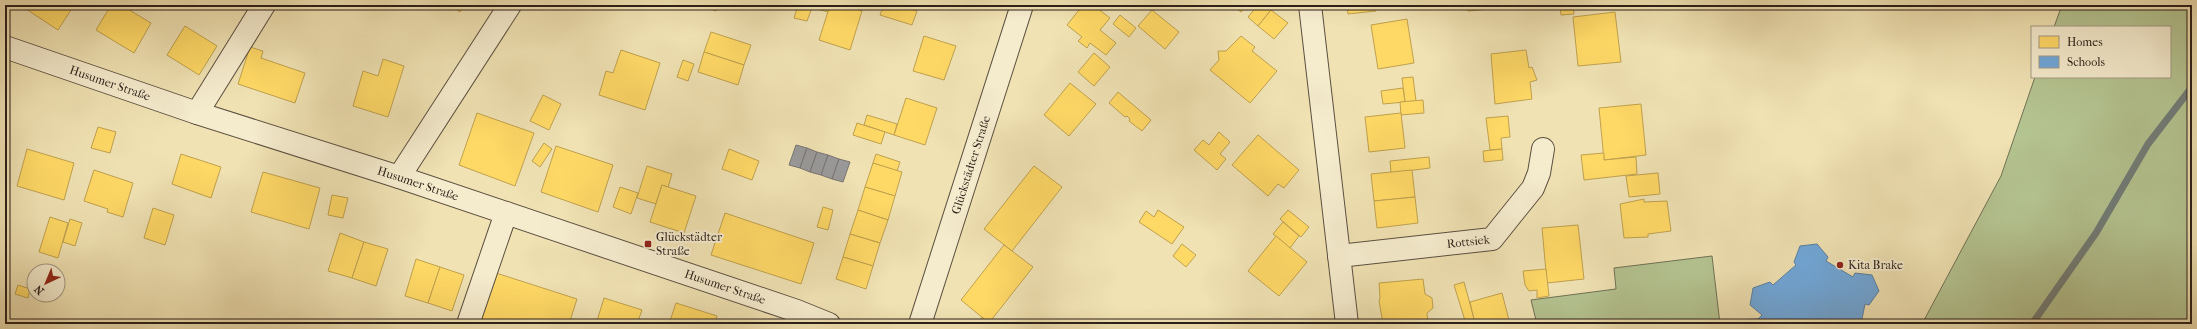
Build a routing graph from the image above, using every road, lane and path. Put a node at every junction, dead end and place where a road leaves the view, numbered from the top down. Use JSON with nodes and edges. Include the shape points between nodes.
{"nodes":[{"id":1,"x":264,"y":5,"type":"edge"},
{"id":2,"x":510,"y":5,"type":"edge"},
{"id":3,"x":1022,"y":5,"type":"edge"},
{"id":4,"x":1310,"y":5,"type":"edge"},
{"id":5,"x":5,"y":47,"type":"edge"},
{"id":6,"x":197,"y":113,"type":"junction"},
{"id":7,"x":1543,"y":149,"type":"dead end"},
{"id":8,"x":399,"y":177,"type":"junction"},
{"id":9,"x":506,"y":213,"type":"junction"},
{"id":10,"x":1339,"y":256,"type":"junction"},
{"id":11,"x":792,"y":318,"type":"edge"},
{"id":12,"x":468,"y":324,"type":"edge"},
{"id":13,"x":829,"y":324,"type":"edge"},
{"id":14,"x":920,"y":324,"type":"edge"},
{"id":15,"x":1347,"y":324,"type":"edge"}],
"edges":[{"from":1,"to":6,"type":"street"},
{"from":2,"to":8,"type":"street"},
{"from":3,"to":14,"type":"street","name":"Glückstädter Straße"},
{"from":4,"to":10,"type":"street"},
{"from":5,"to":6,"type":"street","name":"Husumer Straße"},
{"from":6,"to":8,"type":"street","name":"Husumer Straße"},
{"from":7,"to":10,"type":"street","name":"Rottsiek","via":[[1533,188],[1492,239]]},
{"from":8,"to":9,"type":"street","name":"Husumer Straße"},
{"from":9,"to":11,"type":"street","name":"Husumer Straße"},
{"from":9,"to":12,"type":"street"},
{"from":10,"to":15,"type":"street"},
{"from":11,"to":13,"type":"street","name":"Husumer Straße"}]}
